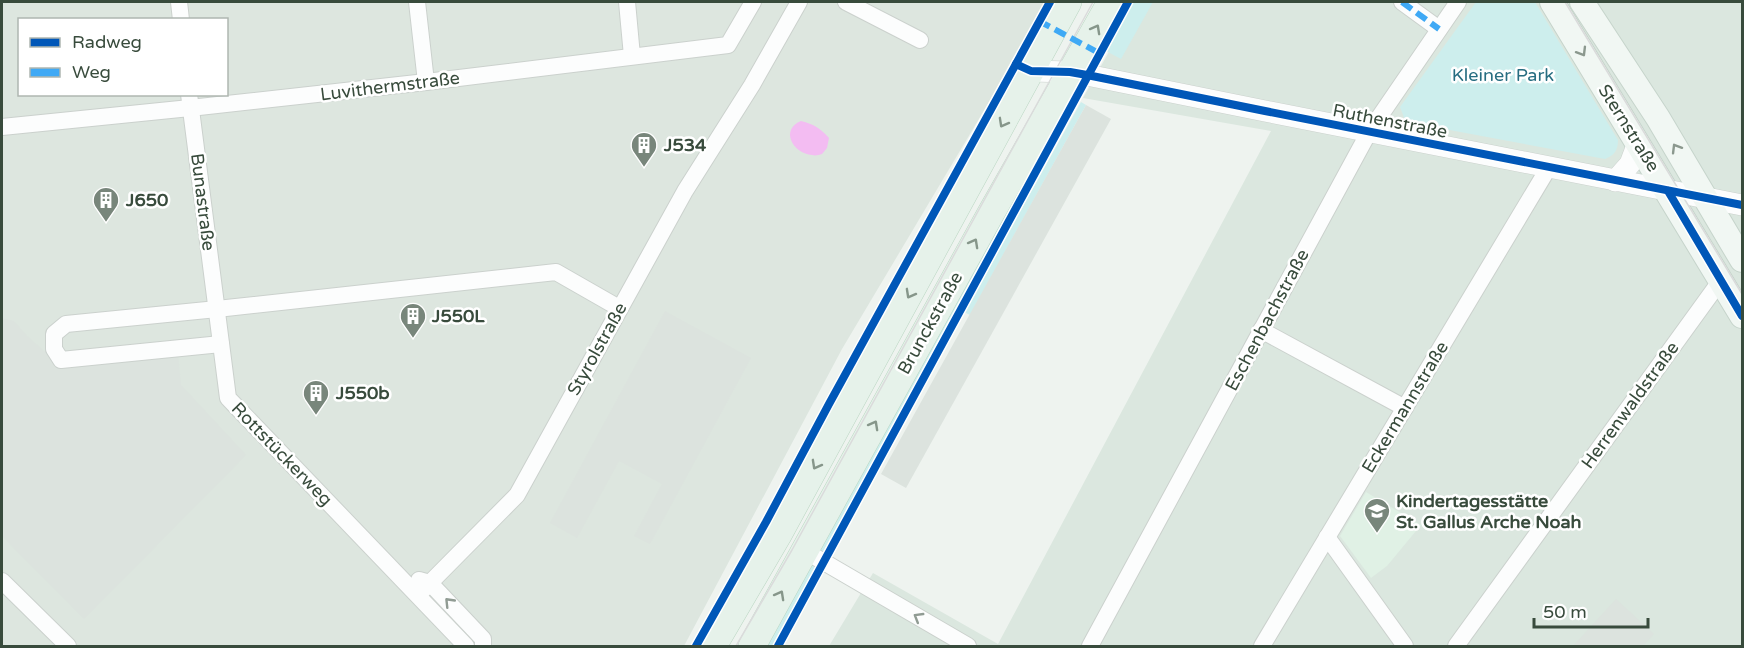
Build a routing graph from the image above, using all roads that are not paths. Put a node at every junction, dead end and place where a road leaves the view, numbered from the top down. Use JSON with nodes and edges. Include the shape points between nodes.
{"nodes":[{"id":1,"x":179,"y":2,"type":"edge"},
{"id":2,"x":417,"y":2,"type":"edge"},
{"id":3,"x":627,"y":2,"type":"edge"},
{"id":4,"x":753,"y":2,"type":"edge"},
{"id":5,"x":799,"y":2,"type":"edge"},
{"id":6,"x":846,"y":2,"type":"edge"},
{"id":7,"x":1068,"y":2,"type":"edge"},
{"id":8,"x":1111,"y":2,"type":"edge"},
{"id":9,"x":1402,"y":2,"type":"edge"},
{"id":10,"x":1458,"y":2,"type":"edge"},
{"id":11,"x":1552,"y":2,"type":"edge"},
{"id":12,"x":1582,"y":2,"type":"edge"},
{"id":13,"x":181,"y":18,"type":"edge"},
{"id":14,"x":1439,"y":29,"type":"junction"},
{"id":15,"x":921,"y":40,"type":"dead end"},
{"id":16,"x":632,"y":56,"type":"junction"},
{"id":17,"x":1031,"y":71,"type":"junction"},
{"id":18,"x":1070,"y":72,"type":"junction"},
{"id":19,"x":426,"y":82,"type":"junction"},
{"id":20,"x":190,"y":101,"type":"edge"},
{"id":21,"x":2,"y":127,"type":"edge"},
{"id":22,"x":1369,"y":132,"type":"junction"},
{"id":23,"x":1638,"y":143,"type":"junction"},
{"id":24,"x":1549,"y":167,"type":"junction"},
{"id":25,"x":1615,"y":181,"type":"junction"},
{"id":26,"x":1668,"y":191,"type":"junction"},
{"id":27,"x":1706,"y":198,"type":"junction"},
{"id":28,"x":1743,"y":205,"type":"edge"},
{"id":29,"x":1741,"y":249,"type":"edge"},
{"id":30,"x":1721,"y":280,"type":"junction"},
{"id":31,"x":619,"y":308,"type":"junction"},
{"id":32,"x":217,"y":309,"type":"junction"},
{"id":33,"x":1743,"y":316,"type":"edge"},
{"id":34,"x":1261,"y":330,"type":"junction"},
{"id":35,"x":220,"y":344,"type":"junction"},
{"id":36,"x":1405,"y":408,"type":"junction"},
{"id":37,"x":1328,"y":537,"type":"junction"},
{"id":38,"x":805,"y":550,"type":"junction"},
{"id":39,"x":398,"y":575,"type":"junction"},
{"id":40,"x":2,"y":581,"type":"edge"},
{"id":41,"x":430,"y":583,"type":"junction"},
{"id":42,"x":418,"y":595,"type":"junction"},
{"id":43,"x":68,"y":646,"type":"edge"},
{"id":44,"x":466,"y":646,"type":"edge"},
{"id":45,"x":483,"y":646,"type":"edge"},
{"id":46,"x":713,"y":646,"type":"edge"},
{"id":47,"x":752,"y":646,"type":"edge"},
{"id":48,"x":968,"y":646,"type":"edge"},
{"id":49,"x":1090,"y":646,"type":"edge"},
{"id":50,"x":1262,"y":646,"type":"edge"},
{"id":51,"x":1405,"y":646,"type":"edge"},
{"id":52,"x":1456,"y":646,"type":"edge"}],
"edges":[{"from":1,"to":13,"type":"street"},
{"from":2,"to":19,"type":"street"},
{"from":3,"to":16,"type":"street"},
{"from":4,"to":16,"type":"street","name":"Luvithermstraße","via":[[728,45]]},
{"from":5,"to":31,"type":"street","name":"Styrolstraße"},
{"from":6,"to":15,"type":"street"},
{"from":7,"to":17,"type":"main road","name":"Brunckstraße"},
{"from":18,"to":8,"type":"main road","name":"Brunckstraße","one_way":true},
{"from":9,"to":14,"type":"street"},
{"from":10,"to":14,"type":"street","name":"Eschenbachstraße"},
{"from":11,"to":23,"type":"main road","name":"Sternstraße","one_way":true},
{"from":27,"to":12,"type":"main road","name":"Sternstraße","one_way":true},
{"from":14,"to":22,"type":"street","name":"Eschenbachstraße"},
{"from":16,"to":19,"type":"street","name":"Luvithermstraße"},
{"from":17,"to":18,"type":"street","name":"Ruthenstraße"},
{"from":17,"to":46,"type":"main road","name":"Brunckstraße","one_way":true,"via":[[778,535]]},
{"from":18,"to":22,"type":"street","name":"Ruthenstraße"},
{"from":38,"to":18,"type":"main road","name":"Brunckstraße","one_way":true},
{"from":19,"to":20,"type":"street","name":"Luvithermstraße"},
{"from":20,"to":21,"type":"street","name":"Luvithermstraße"},
{"from":20,"to":32,"type":"street","name":"Bunastraße"},
{"from":22,"to":24,"type":"street","name":"Ruthenstraße"},
{"from":22,"to":34,"type":"street","name":"Eschenbachstraße"},
{"from":23,"to":25,"type":"street","via":[[1630,164]]},
{"from":23,"to":26,"type":"main road","name":"Sternstraße"},
{"from":24,"to":25,"type":"street","name":"Ruthenstraße"},
{"from":24,"to":36,"type":"street","name":"Eckermannstraße"},
{"from":25,"to":26,"type":"street","name":"Ruthenstraße"},
{"from":26,"to":27,"type":"street","name":"Ruthenstraße"},
{"from":26,"to":30,"type":"main road","name":"Sternstraße"},
{"from":27,"to":28,"type":"street","name":"Ruthenstraße"},
{"from":27,"to":29,"type":"main road","name":"Sternstraße"},
{"from":30,"to":33,"type":"main road","name":"Sternstraße"},
{"from":30,"to":52,"type":"street","name":"Herrenwaldstraße"},
{"from":31,"to":32,"type":"street","via":[[556,272]]},
{"from":31,"to":41,"type":"street","name":"Styrolstraße","via":[[517,495]]},
{"from":32,"to":35,"type":"street","name":"Rottstückerweg"},
{"from":32,"to":35,"type":"street","via":[[66,324],[54,334],[54,349],[61,360],[75,360]]},
{"from":34,"to":36,"type":"street"},
{"from":34,"to":49,"type":"street","name":"Eschenbachstraße"},
{"from":35,"to":39,"type":"street","name":"Rottstückerweg","via":[[228,398]]},
{"from":36,"to":37,"type":"street","name":"Eckermannstraße"},
{"from":37,"to":50,"type":"street","name":"Eckermannstraße"},
{"from":37,"to":51,"type":"street"},
{"from":47,"to":38,"type":"main road","name":"Brunckstraße","one_way":true},
{"from":48,"to":38,"type":"street","one_way":true},
{"from":39,"to":41,"type":"street"},
{"from":39,"to":42,"type":"street","name":"Rottstückerweg"},
{"from":40,"to":43,"type":"street"},
{"from":41,"to":42,"type":"street","name":"Styrolstraße"},
{"from":45,"to":41,"type":"street","one_way":true,"via":[[483,639]]},
{"from":42,"to":44,"type":"street","name":"Rottstückerweg"}]}
